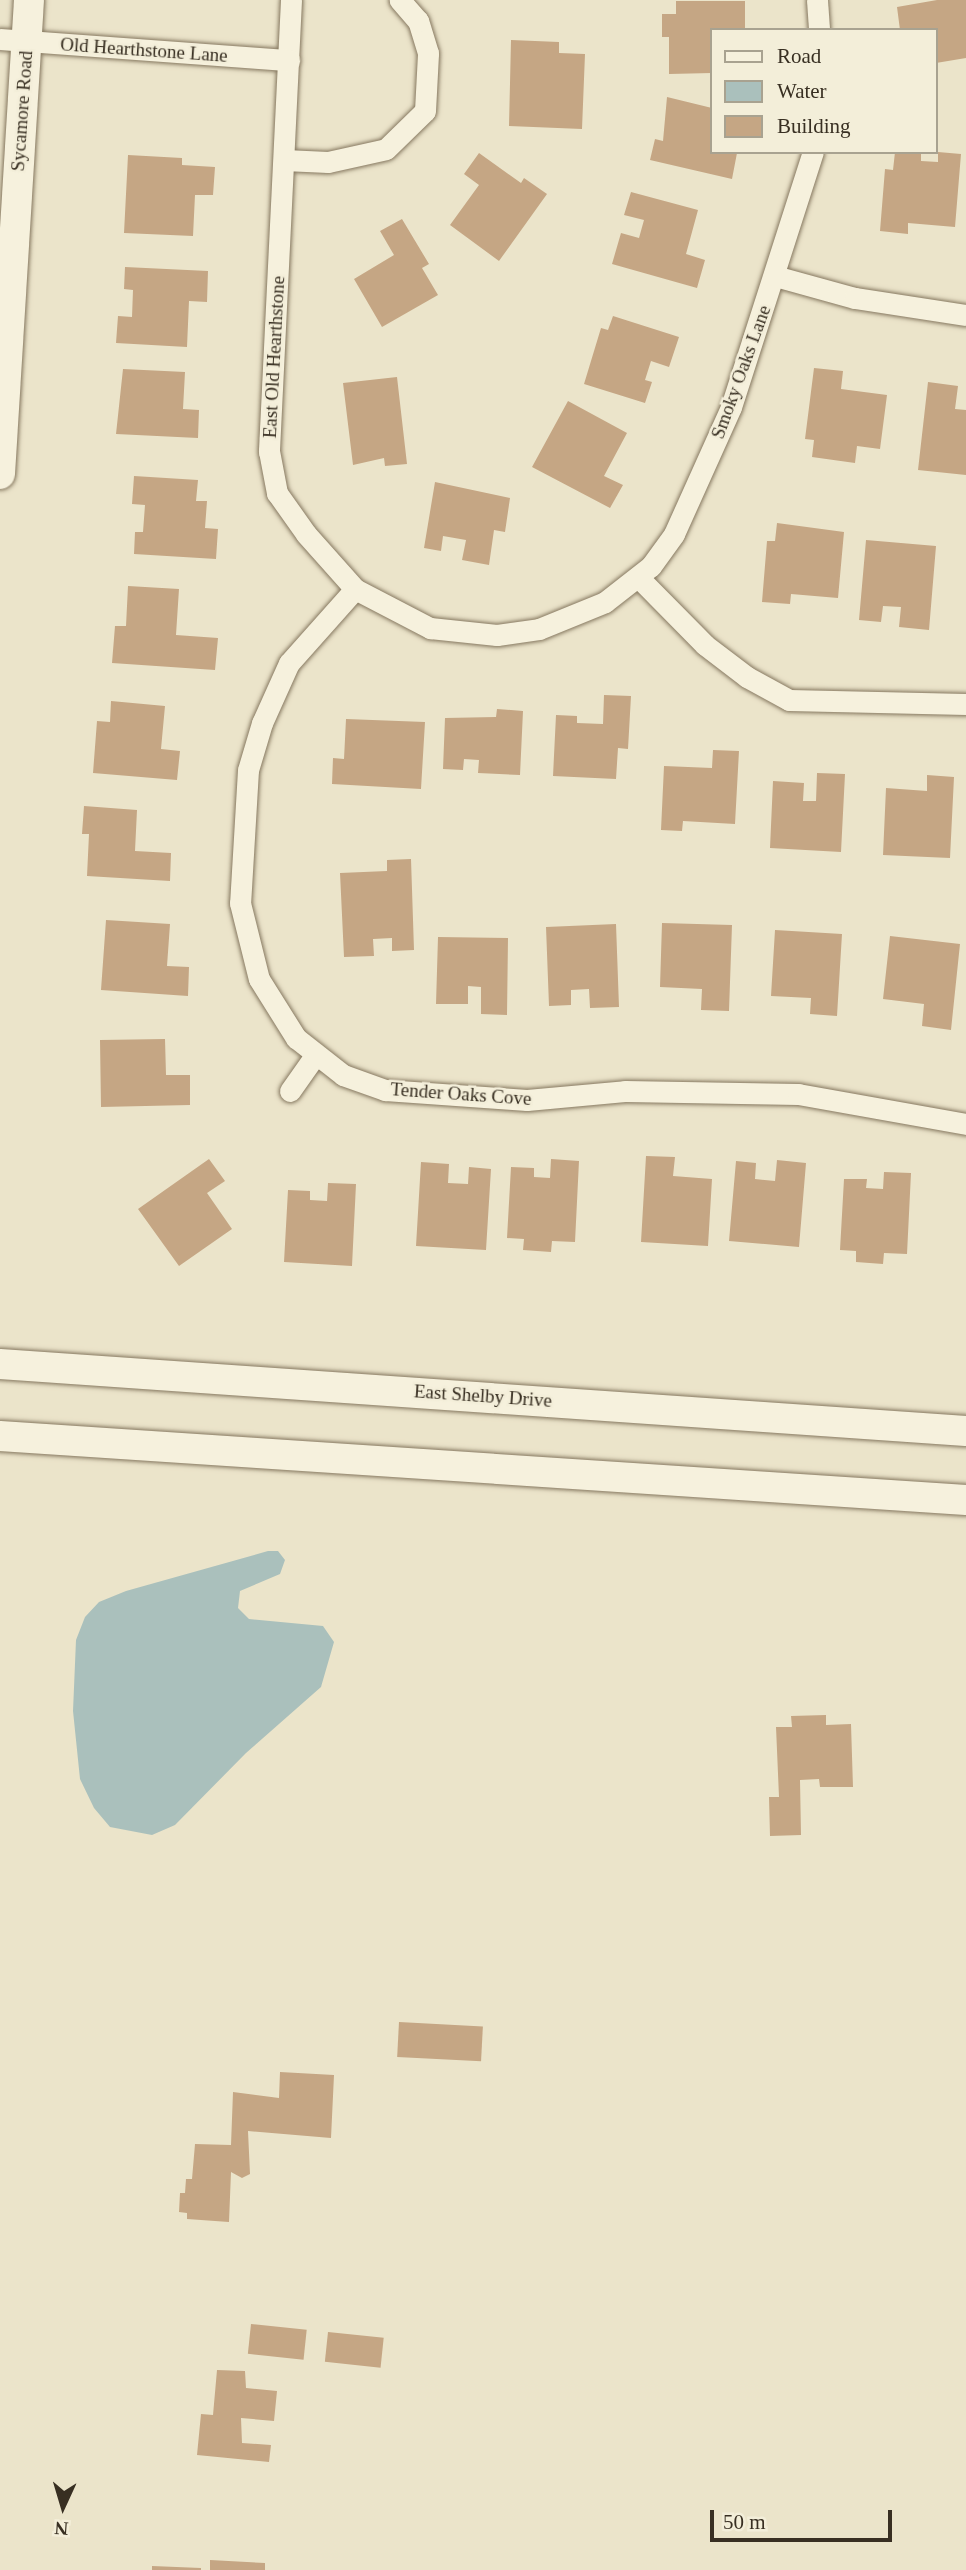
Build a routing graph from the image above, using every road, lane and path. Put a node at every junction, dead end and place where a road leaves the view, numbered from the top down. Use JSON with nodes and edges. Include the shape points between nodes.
{"nodes":[{"id":1,"x":29,"y":0,"type":"edge"},
{"id":2,"x":291,"y":0,"type":"edge"},
{"id":3,"x":400,"y":0,"type":"edge"},
{"id":4,"x":817,"y":0,"type":"edge"},
{"id":5,"x":819,"y":28,"type":"edge"},
{"id":6,"x":13,"y":40,"type":"edge"},
{"id":7,"x":289,"y":60,"type":"junction"},
{"id":8,"x":812,"y":154,"type":"edge"},
{"id":9,"x":284,"y":160,"type":"junction"},
{"id":10,"x":775,"y":276,"type":"junction"},
{"id":11,"x":966,"y":315,"type":"edge"},
{"id":12,"x":0,"y":474,"type":"edge"},
{"id":13,"x":638,"y":577,"type":"junction"},
{"id":14,"x":355,"y":589,"type":"junction"},
{"id":15,"x":966,"y":704,"type":"edge"},
{"id":16,"x":316,"y":1054,"type":"junction"},
{"id":17,"x":289,"y":1091,"type":"dead end"},
{"id":18,"x":966,"y":1124,"type":"edge"},
{"id":19,"x":0,"y":1364,"type":"edge"},
{"id":20,"x":966,"y":1431,"type":"edge"},
{"id":21,"x":0,"y":1436,"type":"edge"},
{"id":22,"x":966,"y":1500,"type":"edge"}],
"edges":[{"from":1,"to":6,"type":"main road","name":"Sycamore Road"},
{"from":2,"to":7,"type":"street","name":"East Old Hearthstone"},
{"from":3,"to":9,"type":"street","via":[[418,21],[428,53],[425,111],[386,149],[328,162]]},
{"from":4,"to":5,"type":"street"},
{"from":6,"to":7,"type":"street","name":"Old Hearthstone Lane"},
{"from":6,"to":12,"type":"main road","name":"Sycamore Road"},
{"from":7,"to":9,"type":"street","name":"East Old Hearthstone"},
{"from":8,"to":10,"type":"street","name":"Smoky Oaks Lane"},
{"from":9,"to":14,"type":"street","name":"East Old Hearthstone","via":[[269,451],[277,492],[306,534]]},
{"from":10,"to":11,"type":"street","via":[[855,298]]},
{"from":10,"to":13,"type":"street","name":"Smoky Oaks Lane","via":[[731,407],[680,521],[651,566]]},
{"from":13,"to":14,"type":"street","name":"East Old Hearthstone","via":[[605,602],[539,629],[497,635],[430,628]]},
{"from":13,"to":15,"type":"street","via":[[705,645],[747,677],[789,700]]},
{"from":14,"to":16,"type":"street","name":"Tender Oaks Cove","via":[[289,663],[262,723],[248,770],[240,903],[259,979],[296,1038]]},
{"from":16,"to":17,"type":"street"},
{"from":16,"to":18,"type":"street","name":"Tender Oaks Cove","via":[[343,1075],[385,1090],[527,1100],[625,1091],[799,1094]]},
{"from":19,"to":20,"type":"main road","name":"East Shelby Drive"},
{"from":21,"to":22,"type":"main road"}]}
